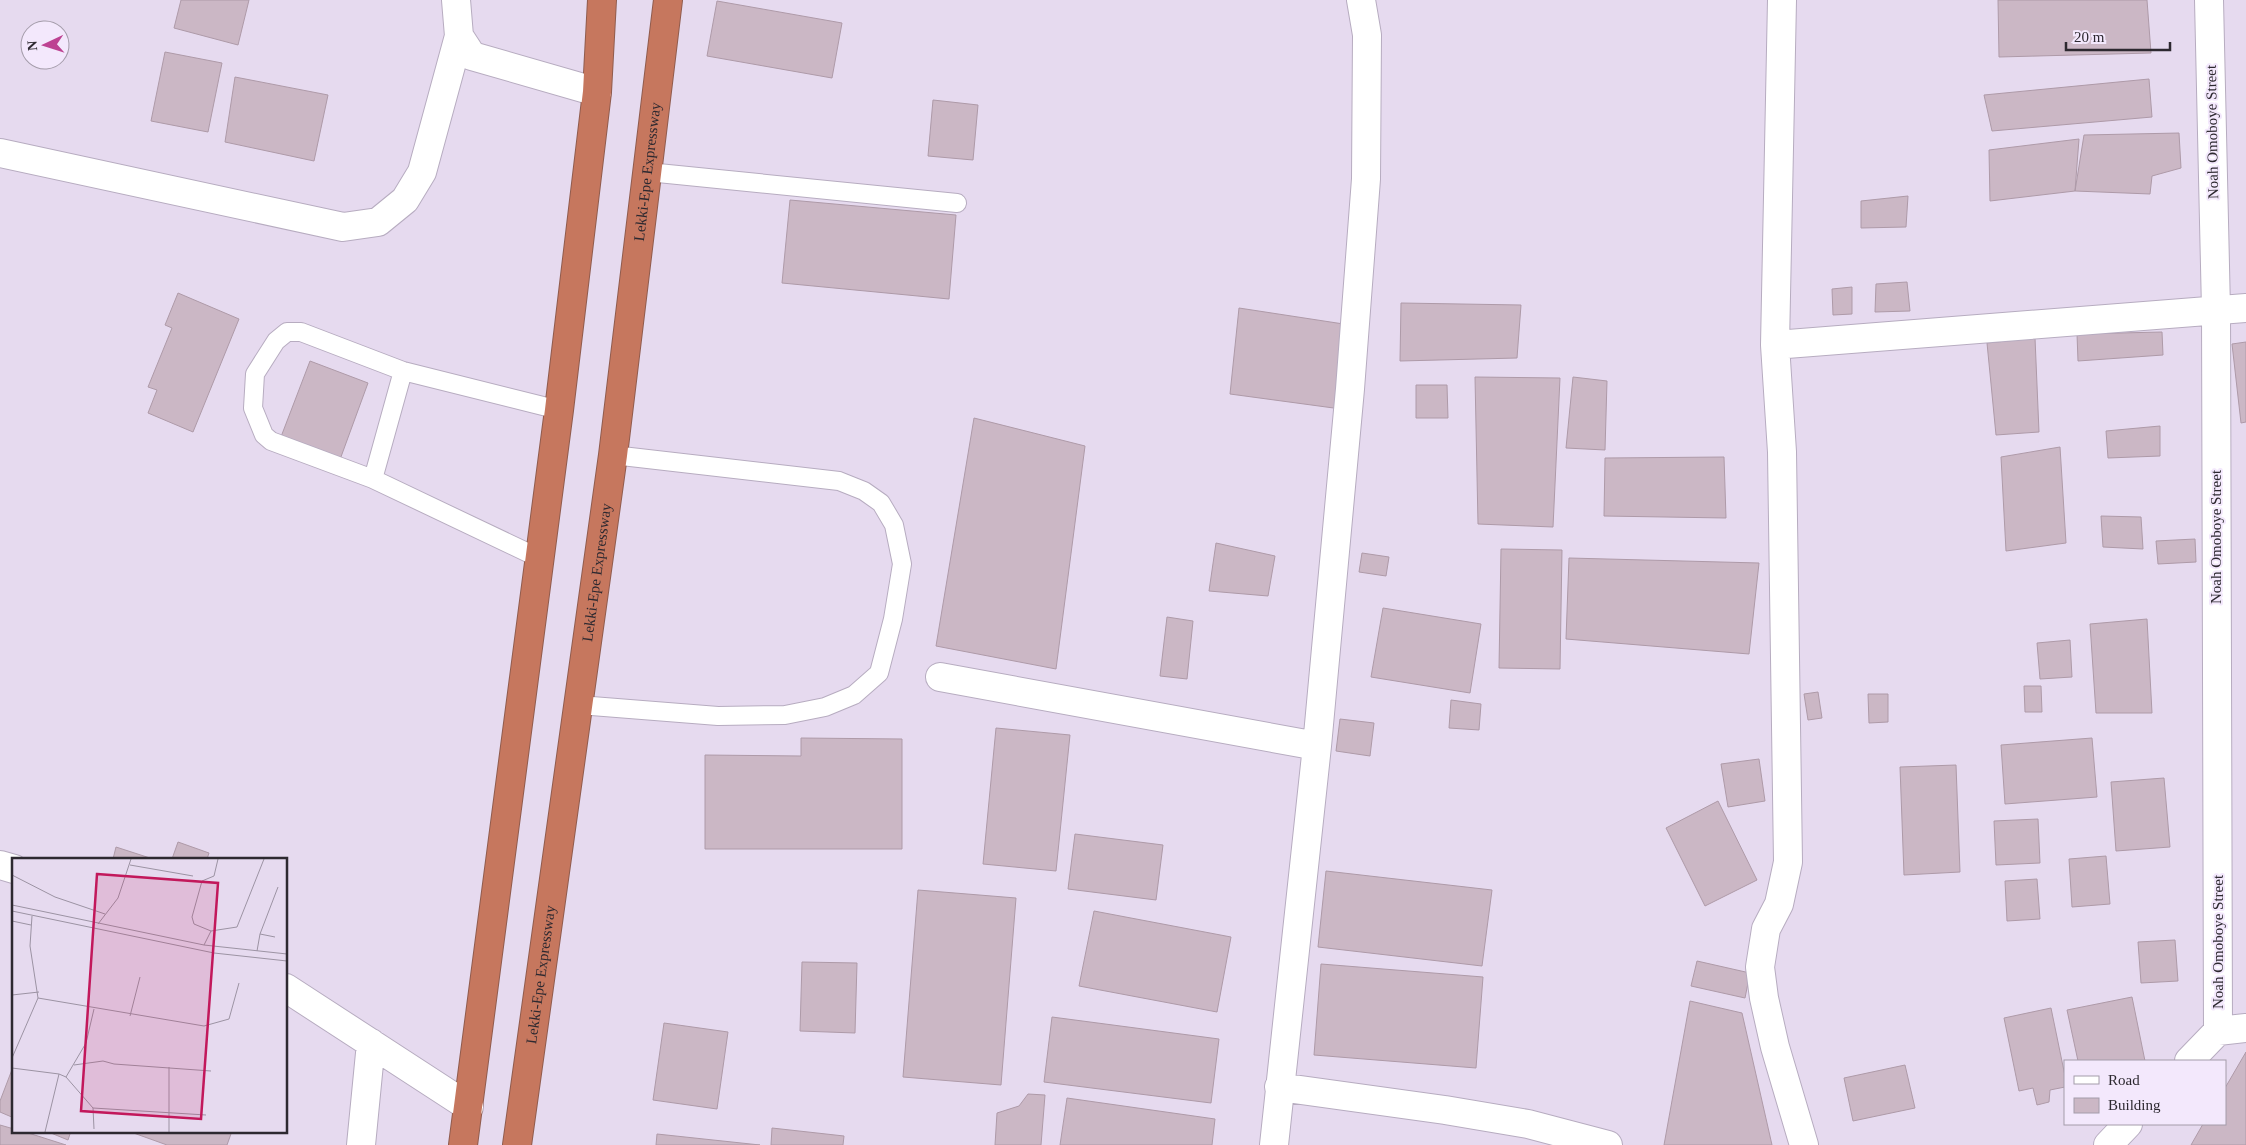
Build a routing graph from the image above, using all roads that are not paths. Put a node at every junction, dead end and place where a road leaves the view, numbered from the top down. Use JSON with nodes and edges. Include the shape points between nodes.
{"nodes":[{"id":1,"x":456,"y":0,"type":"edge"},
{"id":2,"x":602,"y":0,"type":"edge"},
{"id":3,"x":668,"y":0,"type":"edge"},
{"id":4,"x":1361,"y":0,"type":"edge"},
{"id":5,"x":1782,"y":0,"type":"edge"},
{"id":6,"x":2208,"y":0,"type":"edge"},
{"id":7,"x":458,"y":36,"type":"junction"},
{"id":8,"x":597,"y":92,"type":"junction"},
{"id":9,"x":0,"y":153,"type":"edge"},
{"id":10,"x":648,"y":172,"type":"junction"},
{"id":11,"x":957,"y":202,"type":"dead end"},
{"id":12,"x":2246,"y":308,"type":"edge"},
{"id":13,"x":2216,"y":310,"type":"junction"},
{"id":14,"x":1775,"y":345,"type":"junction"},
{"id":15,"x":403,"y":371,"type":"junction"},
{"id":16,"x":559,"y":410,"type":"junction"},
{"id":17,"x":613,"y":455,"type":"junction"},
{"id":18,"x":373,"y":479,"type":"junction"},
{"id":19,"x":539,"y":558,"type":"junction"},
{"id":20,"x":940,"y":677,"type":"dead end"},
{"id":21,"x":579,"y":705,"type":"junction"},
{"id":22,"x":1317,"y":746,"type":"junction"},
{"id":23,"x":288,"y":989,"type":"edge"},
{"id":24,"x":2246,"y":1028,"type":"edge"},
{"id":25,"x":2218,"y":1031,"type":"junction"},
{"id":26,"x":371,"y":1043,"type":"junction"},
{"id":27,"x":2190,"y":1060,"type":"edge"},
{"id":28,"x":1279,"y":1087,"type":"junction"},
{"id":29,"x":469,"y":1107,"type":"junction"},
{"id":30,"x":2127,"y":1125,"type":"edge"},
{"id":31,"x":361,"y":1145,"type":"edge"},
{"id":32,"x":463,"y":1145,"type":"edge"},
{"id":33,"x":517,"y":1145,"type":"edge"},
{"id":34,"x":1274,"y":1145,"type":"edge"},
{"id":35,"x":1608,"y":1145,"type":"edge"},
{"id":36,"x":1804,"y":1145,"type":"edge"},
{"id":37,"x":2108,"y":1145,"type":"edge"}],
"edges":[{"from":1,"to":7,"type":"street"},
{"from":2,"to":8,"type":"highway"},
{"from":3,"to":10,"type":"highway","name":"Lekki-Epe Expressway"},
{"from":4,"to":22,"type":"street","via":[[1367,35],[1366,179]]},
{"from":5,"to":14,"type":"street"},
{"from":6,"to":13,"type":"street","name":"Noah Omoboye Street"},
{"from":7,"to":8,"type":"street","via":[[472,56]]},
{"from":7,"to":9,"type":"street","via":[[422,172],[405,200],[378,222],[343,227]]},
{"from":8,"to":16,"type":"highway"},
{"from":10,"to":11,"type":"lane"},
{"from":10,"to":17,"type":"highway","name":"Lekki-Epe Expressway"},
{"from":12,"to":13,"type":"street"},
{"from":13,"to":14,"type":"street"},
{"from":13,"to":25,"type":"street","name":"Noah Omoboye Street"},
{"from":14,"to":36,"type":"street","via":[[1782,452],[1788,862],[1778,904],[1766,929],[1760,967],[1775,1047]]},
{"from":15,"to":16,"type":"lane"},
{"from":15,"to":18,"type":"lane"},
{"from":15,"to":18,"type":"lane","via":[[301,332],[287,332],[276,341],[255,374],[253,408],[264,436]]},
{"from":16,"to":19,"type":"highway"},
{"from":17,"to":21,"type":"highway","name":"Lekki-Epe Expressway"},
{"from":17,"to":21,"type":"lane","via":[[839,481],[864,491],[881,503],[894,526],[902,564],[893,619],[879,673],[854,695],[825,707],[785,715],[718,716]]},
{"from":18,"to":19,"type":"lane"},
{"from":19,"to":29,"type":"highway"},
{"from":20,"to":22,"type":"street"},
{"from":21,"to":33,"type":"highway","name":"Lekki-Epe Expressway"},
{"from":22,"to":28,"type":"street"},
{"from":23,"to":26,"type":"street"},
{"from":24,"to":25,"type":"street"},
{"from":25,"to":27,"type":"street","name":"Noah Omoboye Street"},
{"from":26,"to":29,"type":"street"},
{"from":26,"to":31,"type":"street"},
{"from":28,"to":34,"type":"street"},
{"from":28,"to":35,"type":"street","via":[[1528,1124]]},
{"from":29,"to":32,"type":"highway"},
{"from":30,"to":37,"type":"street"}]}
